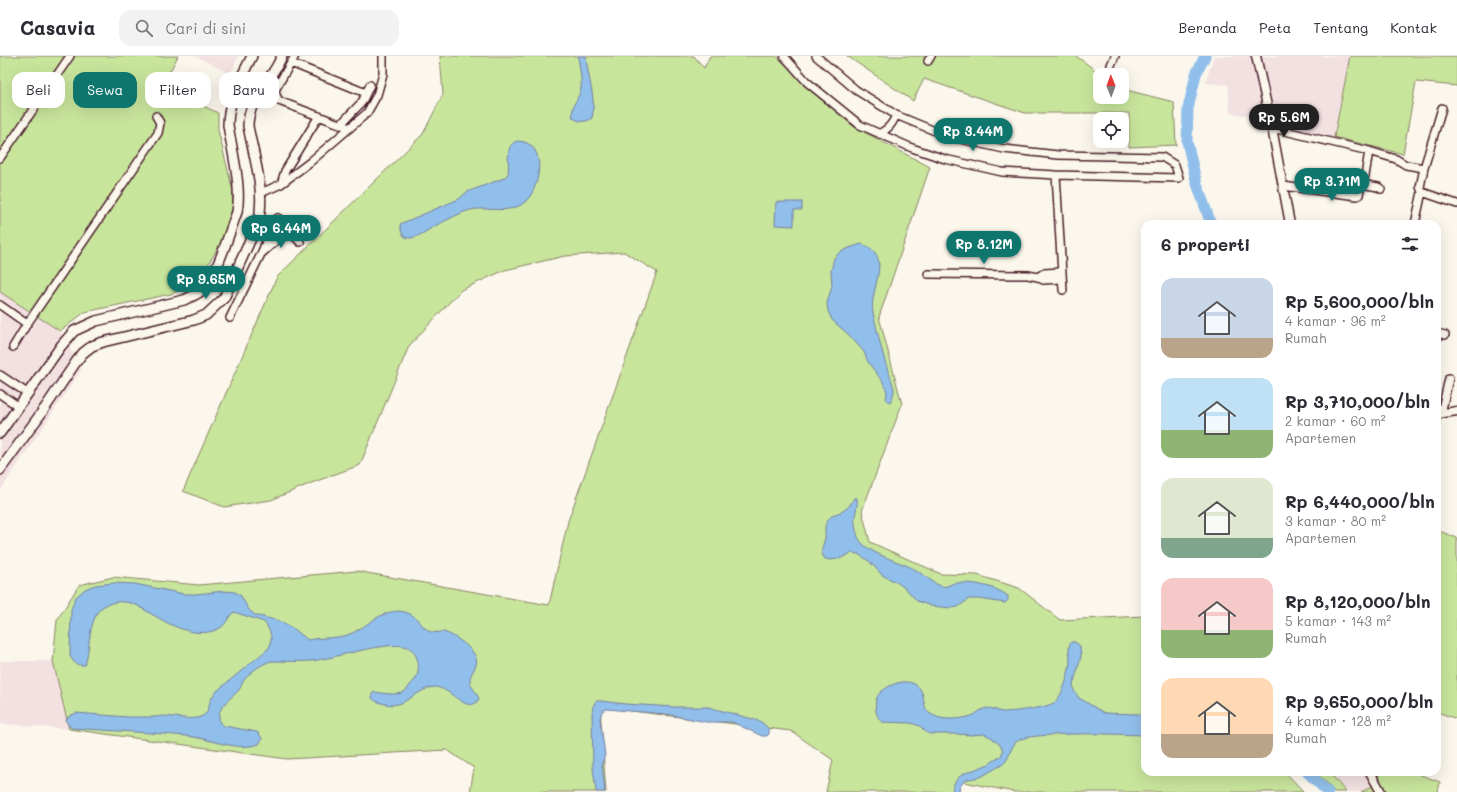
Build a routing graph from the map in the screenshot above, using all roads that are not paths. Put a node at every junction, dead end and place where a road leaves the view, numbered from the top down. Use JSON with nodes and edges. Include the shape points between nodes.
{"nodes":[{"id":1,"x":70,"y":56,"type":"edge"},
{"id":2,"x":252,"y":56,"type":"edge"},
{"id":3,"x":282,"y":56,"type":"edge"},
{"id":4,"x":295,"y":56,"type":"edge"},
{"id":5,"x":784,"y":56,"type":"edge"},
{"id":6,"x":816,"y":56,"type":"edge"},
{"id":7,"x":1115,"y":56,"type":"edge"},
{"id":8,"x":1256,"y":56,"type":"edge"},
{"id":9,"x":381,"y":57,"type":"edge"},
{"id":10,"x":291,"y":63,"type":"junction"},
{"id":11,"x":1111,"y":65,"type":"dead end"},
{"id":12,"x":370,"y":85,"type":"dead end"},
{"id":13,"x":366,"y":93,"type":"junction"},
{"id":14,"x":1442,"y":108,"type":"dead end"},
{"id":15,"x":896,"y":115,"type":"junction"},
{"id":16,"x":156,"y":116,"type":"dead end"},
{"id":17,"x":319,"y":116,"type":"junction"},
{"id":18,"x":340,"y":125,"type":"junction"},
{"id":19,"x":350,"y":128,"type":"junction"},
{"id":20,"x":1272,"y":128,"type":"junction"},
{"id":21,"x":879,"y":134,"type":"junction"},
{"id":22,"x":1369,"y":151,"type":"junction"},
{"id":23,"x":0,"y":158,"type":"edge"},
{"id":24,"x":1424,"y":168,"type":"junction"},
{"id":25,"x":1056,"y":175,"type":"junction"},
{"id":26,"x":1365,"y":176,"type":"dead end"},
{"id":27,"x":281,"y":184,"type":"junction"},
{"id":28,"x":1283,"y":186,"type":"junction"},
{"id":29,"x":1381,"y":189,"type":"dead end"},
{"id":30,"x":1422,"y":192,"type":"junction"},
{"id":31,"x":261,"y":193,"type":"junction"},
{"id":32,"x":1457,"y":204,"type":"edge"},
{"id":33,"x":1289,"y":220,"type":"edge"},
{"id":34,"x":1416,"y":220,"type":"edge"},
{"id":35,"x":258,"y":223,"type":"junction"},
{"id":36,"x":271,"y":228,"type":"junction"},
{"id":37,"x":288,"y":230,"type":"junction"},
{"id":38,"x":300,"y":242,"type":"dead end"},
{"id":39,"x":261,"y":254,"type":"junction"},
{"id":40,"x":928,"y":274,"type":"dead end"},
{"id":41,"x":1062,"y":276,"type":"junction"},
{"id":42,"x":1063,"y":290,"type":"dead end"},
{"id":43,"x":0,"y":305,"type":"edge"},
{"id":44,"x":230,"y":318,"type":"dead end"},
{"id":45,"x":27,"y":324,"type":"junction"},
{"id":46,"x":1441,"y":334,"type":"edge"},
{"id":47,"x":1445,"y":335,"type":"dead end"},
{"id":48,"x":13,"y":347,"type":"dead end"},
{"id":49,"x":0,"y":375,"type":"edge"},
{"id":50,"x":1449,"y":378,"type":"dead end"},
{"id":51,"x":28,"y":393,"type":"junction"},
{"id":52,"x":0,"y":394,"type":"edge"},
{"id":53,"x":18,"y":406,"type":"junction"},
{"id":54,"x":1441,"y":407,"type":"edge"},
{"id":55,"x":1457,"y":411,"type":"edge"},
{"id":56,"x":1441,"y":414,"type":"edge"},
{"id":57,"x":0,"y":432,"type":"edge"},
{"id":58,"x":0,"y":470,"type":"edge"},
{"id":59,"x":1372,"y":776,"type":"edge"},
{"id":60,"x":1381,"y":792,"type":"edge"}],
"edges":[{"from":1,"to":23,"type":"street"},
{"from":2,"to":51,"type":"main road","via":[[235,90],[228,116],[239,202],[214,272],[207,283],[194,296],[184,300],[96,321],[74,331]]},
{"from":3,"to":31,"type":"main road","via":[[257,96],[248,118]]},
{"from":4,"to":10,"type":"street"},
{"from":5,"to":21,"type":"street","via":[[806,82],[848,116]]},
{"from":6,"to":15,"type":"street","via":[[856,90]]},
{"from":7,"to":11,"type":"street"},
{"from":8,"to":20,"type":"street"},
{"from":9,"to":19,"type":"street","via":[[383,74],[377,95],[367,113]]},
{"from":10,"to":13,"type":"street"},
{"from":10,"to":17,"type":"street","via":[[276,90],[277,98]]},
{"from":12,"to":13,"type":"street"},
{"from":13,"to":18,"type":"street","via":[[362,102]]},
{"from":14,"to":24,"type":"street"},
{"from":15,"to":21,"type":"street","via":[[887,130]]},
{"from":15,"to":25,"type":"street","via":[[947,136],[1004,149],[1058,155],[1162,156],[1175,165],[1179,178]]},
{"from":16,"to":45,"type":"street","via":[[160,123],[158,133]]},
{"from":17,"to":18,"type":"street"},
{"from":17,"to":27,"type":"street","via":[[285,171]]},
{"from":18,"to":19,"type":"street"},
{"from":19,"to":27,"type":"street"},
{"from":20,"to":22,"type":"street"},
{"from":20,"to":28,"type":"street"},
{"from":21,"to":25,"type":"street","via":[[912,148],[1002,172]]},
{"from":22,"to":24,"type":"street","via":[[1396,159],[1406,165]]},
{"from":22,"to":26,"type":"street"},
{"from":24,"to":30,"type":"street","via":[[1420,187]]},
{"from":25,"to":41,"type":"street"},
{"from":27,"to":31,"type":"street"},
{"from":28,"to":29,"type":"street","via":[[1357,196],[1361,184]]},
{"from":28,"to":33,"type":"street"},
{"from":30,"to":32,"type":"street"},
{"from":30,"to":34,"type":"street"},
{"from":31,"to":35,"type":"main road"},
{"from":35,"to":36,"type":"street"},
{"from":35,"to":58,"type":"main road","via":[[224,298],[215,308],[194,320],[92,346],[76,362]]},
{"from":36,"to":37,"type":"street","via":[[278,218]]},
{"from":36,"to":39,"type":"street"},
{"from":37,"to":38,"type":"street"},
{"from":37,"to":39,"type":"street"},
{"from":39,"to":44,"type":"street"},
{"from":40,"to":41,"type":"street","via":[[1038,277],[1044,273]]},
{"from":41,"to":42,"type":"street"},
{"from":43,"to":45,"type":"street"},
{"from":45,"to":48,"type":"street"},
{"from":46,"to":47,"type":"street"},
{"from":49,"to":51,"type":"street"},
{"from":50,"to":54,"type":"street"},
{"from":51,"to":53,"type":"main road"},
{"from":52,"to":53,"type":"street"},
{"from":53,"to":57,"type":"main road"},
{"from":55,"to":56,"type":"street"},
{"from":59,"to":60,"type":"street"}]}
